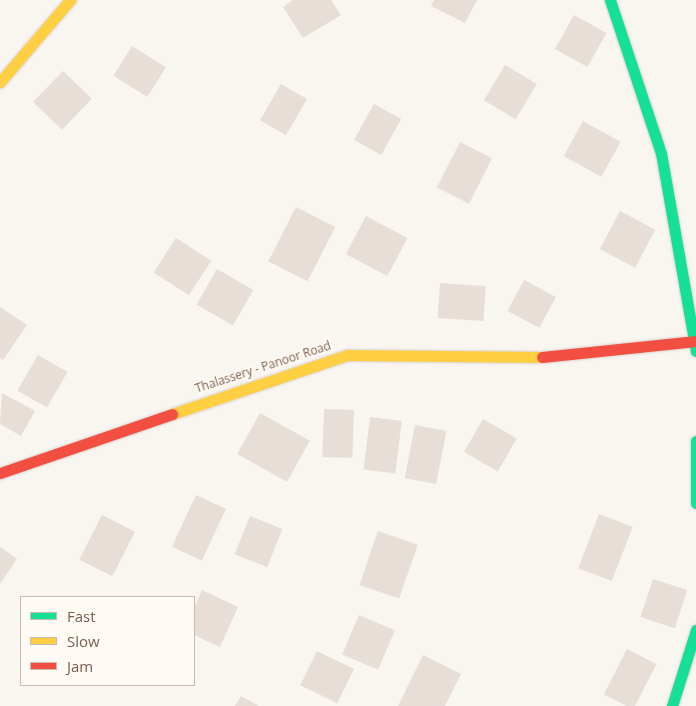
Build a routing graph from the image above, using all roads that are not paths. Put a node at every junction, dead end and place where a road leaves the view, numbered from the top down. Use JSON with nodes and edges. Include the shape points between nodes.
{"nodes":[{"id":1,"x":70,"y":0,"type":"edge"},
{"id":2,"x":610,"y":0,"type":"edge"},
{"id":3,"x":0,"y":82,"type":"edge"},
{"id":4,"x":696,"y":344,"type":"edge"},
{"id":5,"x":696,"y":441,"type":"edge"},
{"id":6,"x":0,"y":473,"type":"edge"},
{"id":7,"x":696,"y":503,"type":"edge"},
{"id":8,"x":696,"y":630,"type":"edge"},
{"id":9,"x":672,"y":706,"type":"edge"}],
"edges":[{"from":1,"to":3,"type":"main road"},
{"from":2,"to":4,"type":"main road","via":[[661,153]]},
{"from":4,"to":6,"type":"main road","name":"Thalassery - Panoor Road","via":[[520,359],[347,355]]},
{"from":5,"to":7,"type":"main road"},
{"from":8,"to":9,"type":"main road"}]}
